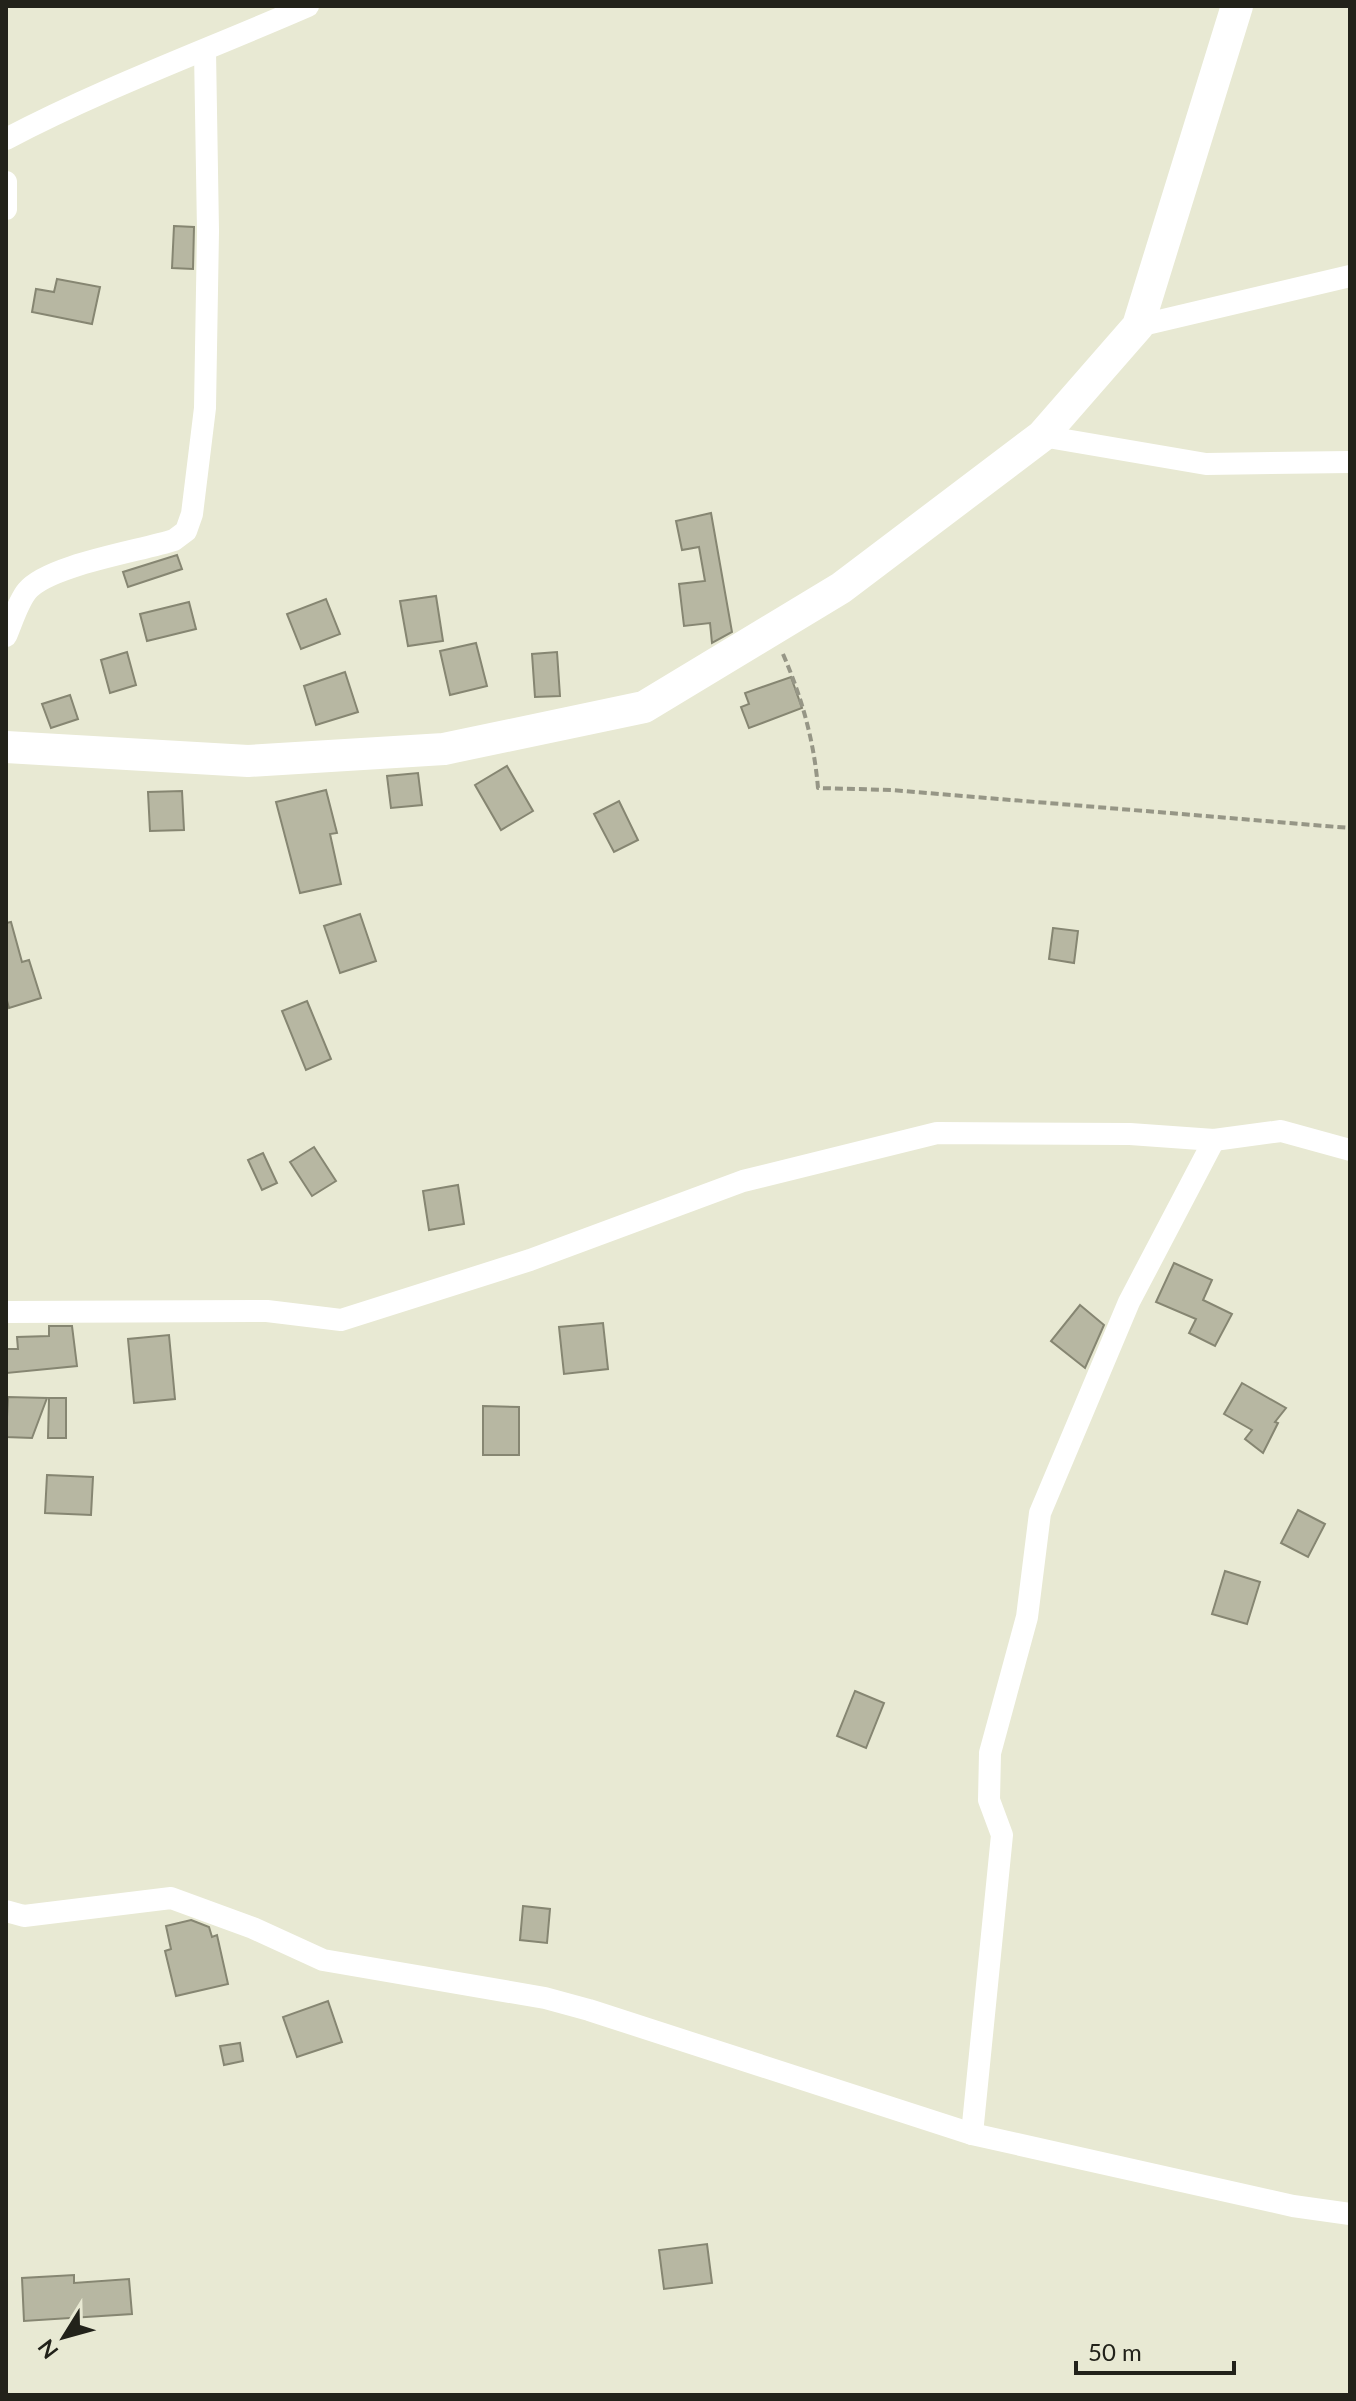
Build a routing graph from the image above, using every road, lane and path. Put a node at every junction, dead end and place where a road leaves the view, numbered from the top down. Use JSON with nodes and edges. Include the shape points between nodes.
{"nodes":[{"id":1,"x":308,"y":6,"type":"edge"},
{"id":2,"x":1237,"y":6,"type":"edge"},
{"id":3,"x":205,"y":51,"type":"junction"},
{"id":4,"x":6,"y":139,"type":"edge"},
{"id":5,"x":6,"y":182,"type":"edge"},
{"id":6,"x":6,"y":209,"type":"edge"},
{"id":7,"x":1350,"y":276,"type":"edge"},
{"id":8,"x":1138,"y":326,"type":"junction"},
{"id":9,"x":1042,"y":436,"type":"junction"},
{"id":10,"x":1350,"y":462,"type":"edge"},
{"id":11,"x":772,"y":629,"type":"junction"},
{"id":12,"x":6,"y":636,"type":"edge"},
{"id":13,"x":6,"y":747,"type":"edge"},
{"id":14,"x":1350,"y":828,"type":"edge"},
{"id":15,"x":1214,"y":1140,"type":"junction"},
{"id":16,"x":1350,"y":1150,"type":"edge"},
{"id":17,"x":6,"y":1312,"type":"edge"},
{"id":18,"x":6,"y":1911,"type":"edge"},
{"id":19,"x":972,"y":2134,"type":"junction"},
{"id":20,"x":1350,"y":2214,"type":"edge"}],
"edges":[{"from":1,"to":3,"type":"street"},
{"from":2,"to":8,"type":"street"},
{"from":3,"to":4,"type":"street","via":[[68,106]]},
{"from":3,"to":12,"type":"street","via":[[205,408],[192,514],[186,531],[174,540],[74,566],[42,580],[27,590]]},
{"from":5,"to":6,"type":"street"},
{"from":7,"to":8,"type":"street"},
{"from":8,"to":9,"type":"street"},
{"from":9,"to":10,"type":"street","via":[[1206,464]]},
{"from":9,"to":11,"type":"street","via":[[841,588]]},
{"from":11,"to":13,"type":"street","via":[[644,707],[444,749],[248,761]]},
{"from":11,"to":14,"type":"path","via":[[800,693],[818,788]]},
{"from":15,"to":16,"type":"street","via":[[1281,1131]]},
{"from":15,"to":17,"type":"street","via":[[937,1133],[743,1181],[530,1260],[341,1320],[267,1311]]},
{"from":15,"to":19,"type":"street","via":[[1129,1302],[1040,1513],[1027,1617],[990,1753],[989,1800],[1002,1835]]},
{"from":18,"to":19,"type":"street","via":[[24,1916],[171,1898],[323,1960],[545,1998]]},
{"from":19,"to":20,"type":"street"}]}
